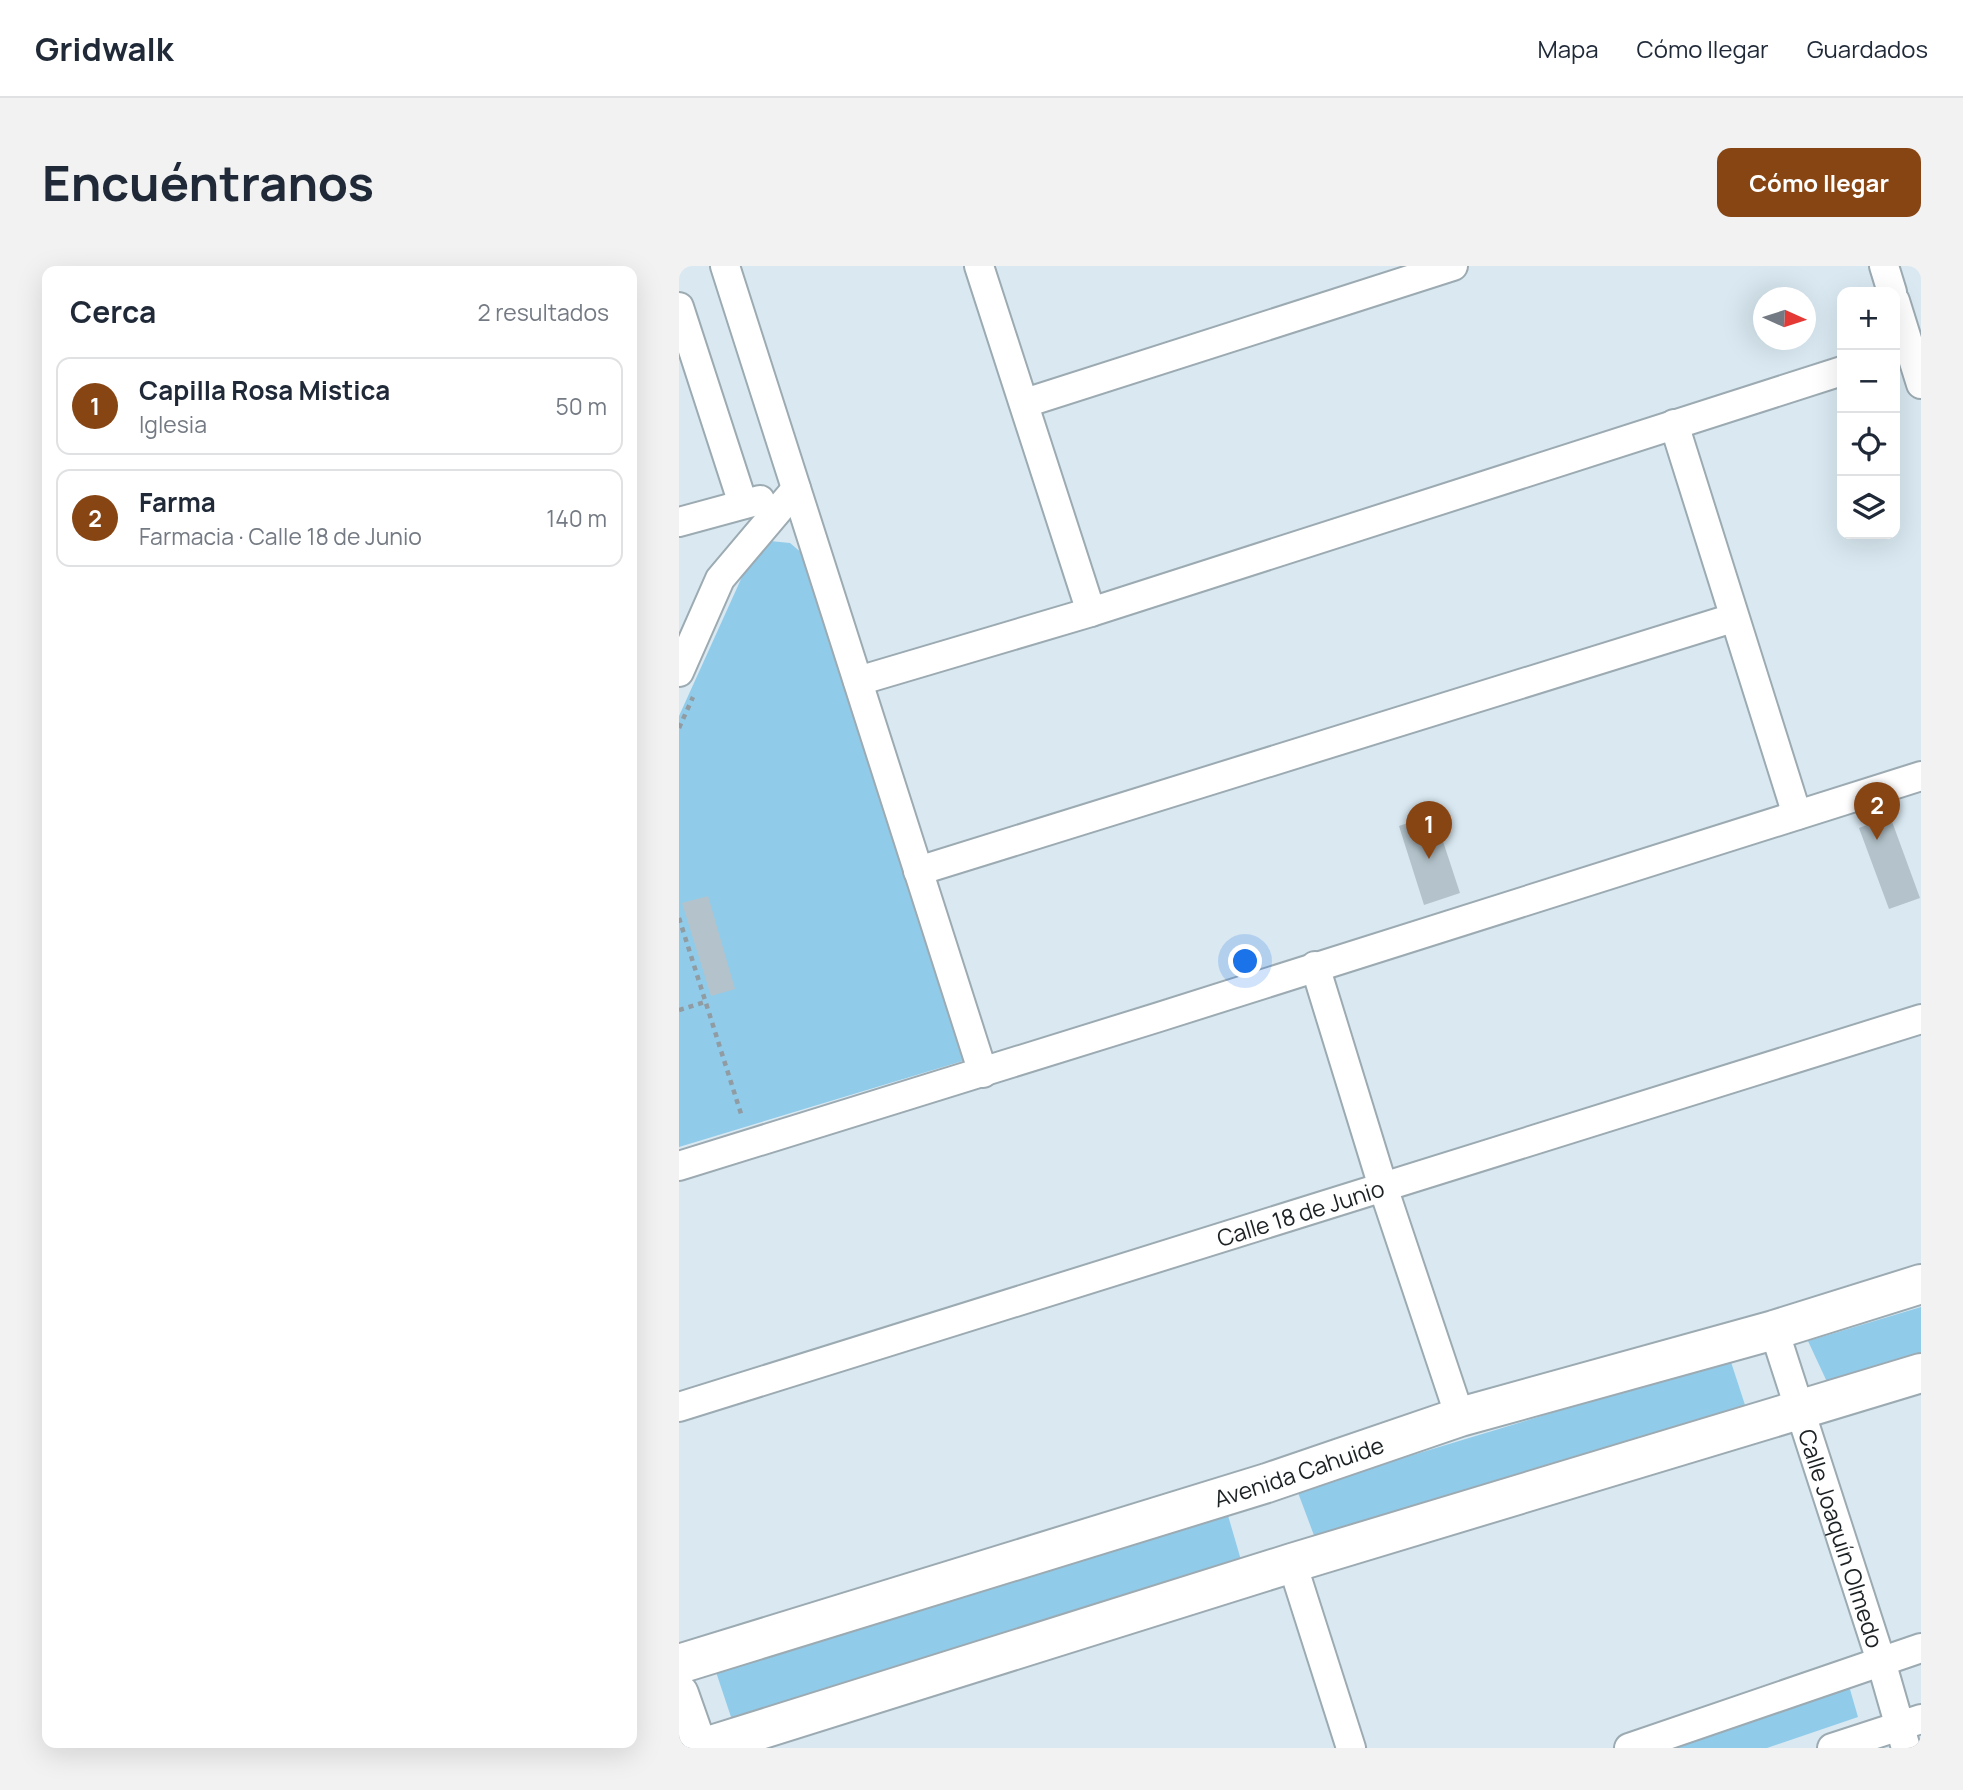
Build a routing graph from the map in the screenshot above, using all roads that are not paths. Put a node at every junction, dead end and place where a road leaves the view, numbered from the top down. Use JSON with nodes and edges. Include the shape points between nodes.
{"nodes":[{"id":1,"x":725,"y":266,"type":"edge"},
{"id":2,"x":979,"y":266,"type":"edge"},
{"id":3,"x":1453,"y":266,"type":"edge"},
{"id":4,"x":1884,"y":266,"type":"edge"},
{"id":5,"x":1890,"y":287,"type":"edge"},
{"id":6,"x":679,"y":307,"type":"edge"},
{"id":7,"x":1902,"y":352,"type":"edge"},
{"id":8,"x":1837,"y":373,"type":"edge"},
{"id":9,"x":1921,"y":384,"type":"edge"},
{"id":10,"x":1025,"y":403,"type":"junction"},
{"id":11,"x":1674,"y":424,"type":"junction"},
{"id":12,"x":796,"y":489,"type":"junction"},
{"id":13,"x":743,"y":504,"type":"junction"},
{"id":14,"x":679,"y":522,"type":"edge"},
{"id":15,"x":1091,"y":612,"type":"junction"},
{"id":16,"x":1733,"y":618,"type":"junction"},
{"id":17,"x":858,"y":681,"type":"junction"},
{"id":18,"x":687,"y":682,"type":"edge"},
{"id":19,"x":1921,"y":776,"type":"edge"},
{"id":20,"x":1797,"y":815,"type":"junction"},
{"id":21,"x":918,"y":870,"type":"junction"},
{"id":22,"x":1315,"y":966,"type":"junction"},
{"id":23,"x":1921,"y":1019,"type":"edge"},
{"id":24,"x":983,"y":1073,"type":"junction"},
{"id":25,"x":679,"y":1166,"type":"edge"},
{"id":26,"x":1383,"y":1187,"type":"junction"},
{"id":27,"x":1921,"y":1284,"type":"edge"},
{"id":28,"x":1774,"y":1330,"type":"junction"},
{"id":29,"x":1921,"y":1373,"type":"edge"},
{"id":30,"x":679,"y":1407,"type":"edge"},
{"id":31,"x":1799,"y":1409,"type":"junction"},
{"id":32,"x":1459,"y":1417,"type":"junction"},
{"id":33,"x":1292,"y":1563,"type":"junction"},
{"id":34,"x":1921,"y":1648,"type":"edge"},
{"id":35,"x":1881,"y":1661,"type":"junction"},
{"id":36,"x":679,"y":1664,"type":"edge"},
{"id":37,"x":679,"y":1694,"type":"edge"},
{"id":38,"x":1909,"y":1731,"type":"edge"},
{"id":39,"x":700,"y":1748,"type":"edge"},
{"id":40,"x":1351,"y":1748,"type":"edge"},
{"id":41,"x":1629,"y":1748,"type":"edge"},
{"id":42,"x":1832,"y":1748,"type":"edge"}],
"edges":[{"from":1,"to":12,"type":"street"},
{"from":2,"to":10,"type":"street"},
{"from":3,"to":10,"type":"street"},
{"from":4,"to":5,"type":"street"},
{"from":6,"to":13,"type":"street"},
{"from":7,"to":9,"type":"street"},
{"from":8,"to":11,"type":"street"},
{"from":10,"to":15,"type":"street"},
{"from":11,"to":15,"type":"street"},
{"from":11,"to":16,"type":"street"},
{"from":12,"to":13,"type":"street"},
{"from":12,"to":17,"type":"street"},
{"from":12,"to":18,"type":"street","via":[[720,579]]},
{"from":13,"to":14,"type":"street"},
{"from":15,"to":17,"type":"street"},
{"from":16,"to":20,"type":"street"},
{"from":16,"to":21,"type":"street"},
{"from":17,"to":21,"type":"street"},
{"from":19,"to":20,"type":"street"},
{"from":20,"to":22,"type":"street"},
{"from":21,"to":24,"type":"street"},
{"from":22,"to":24,"type":"street"},
{"from":22,"to":26,"type":"street"},
{"from":23,"to":26,"type":"street","name":"Calle 18 de Junio"},
{"from":24,"to":25,"type":"street"},
{"from":26,"to":30,"type":"street","name":"Calle 18 de Junio"},
{"from":26,"to":32,"type":"street"},
{"from":27,"to":28,"type":"main road","name":"Avenida Cahuide"},
{"from":28,"to":31,"type":"street","name":"Calle Joaquín Olmedo"},
{"from":28,"to":32,"type":"main road","name":"Avenida Cahuide"},
{"from":29,"to":31,"type":"main road"},
{"from":31,"to":33,"type":"main road"},
{"from":31,"to":35,"type":"street","name":"Calle Joaquín Olmedo"},
{"from":32,"to":36,"type":"main road","name":"Avenida Cahuide","via":[[1267,1483]]},
{"from":33,"to":39,"type":"main road"},
{"from":33,"to":40,"type":"street"},
{"from":34,"to":35,"type":"street"},
{"from":35,"to":38,"type":"street","name":"Calle Joaquín Olmedo"},
{"from":35,"to":41,"type":"street"},
{"from":37,"to":39,"type":"main road"},
{"from":38,"to":42,"type":"street"}]}
